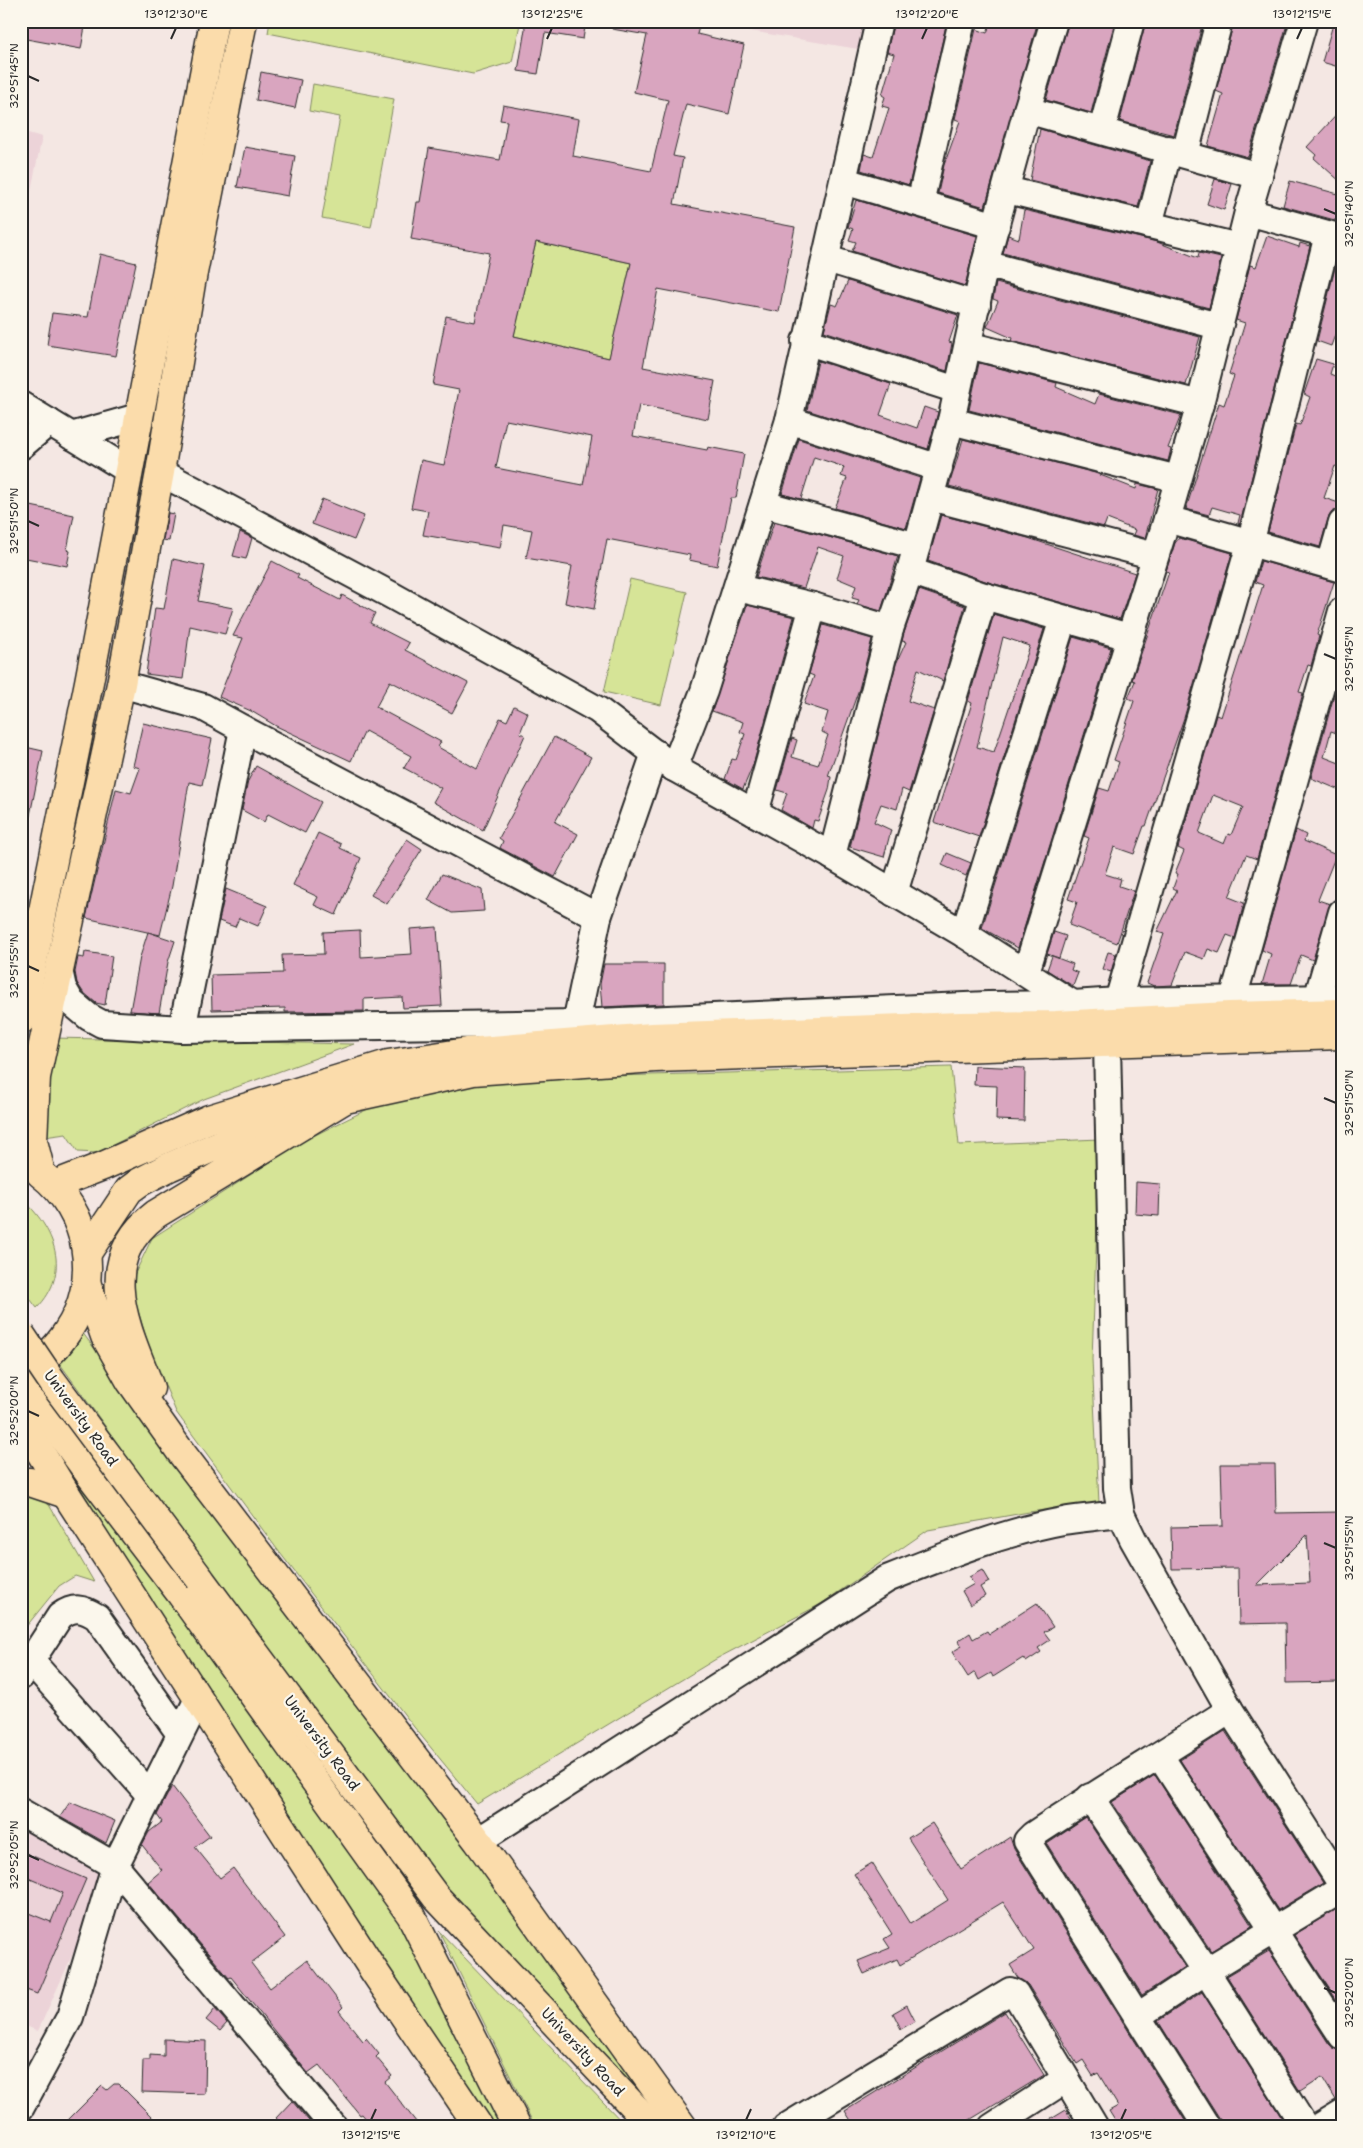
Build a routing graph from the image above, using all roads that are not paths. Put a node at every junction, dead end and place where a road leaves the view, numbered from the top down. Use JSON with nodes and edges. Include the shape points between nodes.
{"nodes":[{"id":1,"x":214,"y":21,"type":"edge"},
{"id":2,"x":243,"y":21,"type":"edge"},
{"id":3,"x":879,"y":21,"type":"edge"},
{"id":4,"x":962,"y":21,"type":"edge"},
{"id":5,"x":1054,"y":21,"type":"edge"},
{"id":6,"x":1131,"y":21,"type":"edge"},
{"id":7,"x":1219,"y":21,"type":"edge"},
{"id":8,"x":1304,"y":21,"type":"edge"},
{"id":9,"x":1027,"y":110,"type":"junction"},
{"id":10,"x":1102,"y":130,"type":"junction"},
{"id":11,"x":1177,"y":152,"type":"junction"},
{"id":12,"x":1258,"y":176,"type":"junction"},
{"id":13,"x":844,"y":181,"type":"junction"},
{"id":14,"x":1007,"y":190,"type":"junction"},
{"id":15,"x":920,"y":203,"type":"junction"},
{"id":16,"x":1248,"y":212,"type":"junction"},
{"id":17,"x":1149,"y":225,"type":"junction"},
{"id":18,"x":996,"y":226,"type":"junction"},
{"id":19,"x":1335,"y":236,"type":"edge"},
{"id":20,"x":1239,"y":247,"type":"junction"},
{"id":21,"x":827,"y":258,"type":"junction"},
{"id":22,"x":985,"y":264,"type":"junction"},
{"id":23,"x":977,"y":305,"type":"junction"},
{"id":24,"x":1218,"y":326,"type":"junction"},
{"id":25,"x":805,"y":341,"type":"junction"},
{"id":26,"x":968,"y":345,"type":"junction"},
{"id":27,"x":957,"y":390,"type":"junction"},
{"id":28,"x":21,"y":404,"type":"edge"},
{"id":29,"x":1200,"y":404,"type":"junction"},
{"id":30,"x":138,"y":417,"type":"junction"},
{"id":31,"x":789,"y":420,"type":"junction"},
{"id":32,"x":951,"y":421,"type":"junction"},
{"id":33,"x":49,"y":422,"type":"junction"},
{"id":34,"x":71,"y":436,"type":"junction"},
{"id":35,"x":21,"y":446,"type":"edge"},
{"id":36,"x":938,"y":468,"type":"junction"},
{"id":37,"x":128,"y":470,"type":"junction"},
{"id":38,"x":160,"y":472,"type":"junction"},
{"id":39,"x":1178,"y":479,"type":"junction"},
{"id":40,"x":930,"y":497,"type":"junction"},
{"id":41,"x":763,"y":504,"type":"junction"},
{"id":42,"x":1167,"y":519,"type":"junction"},
{"id":43,"x":1342,"y":523,"type":"edge"},
{"id":44,"x":1250,"y":544,"type":"junction"},
{"id":45,"x":917,"y":546,"type":"junction"},
{"id":46,"x":1155,"y":556,"type":"junction"},
{"id":47,"x":1336,"y":567,"type":"edge"},
{"id":48,"x":910,"y":571,"type":"junction"},
{"id":49,"x":738,"y":588,"type":"junction"},
{"id":50,"x":984,"y":596,"type":"junction"},
{"id":51,"x":813,"y":606,"type":"junction"},
{"id":52,"x":1342,"y":611,"type":"edge"},
{"id":53,"x":1063,"y":619,"type":"junction"},
{"id":54,"x":890,"y":629,"type":"junction"},
{"id":55,"x":1129,"y":637,"type":"junction"},
{"id":56,"x":121,"y":684,"type":"junction"},
{"id":57,"x":244,"y":729,"type":"junction"},
{"id":58,"x":664,"y":760,"type":"junction"},
{"id":59,"x":755,"y":814,"type":"junction"},
{"id":60,"x":832,"y":856,"type":"junction"},
{"id":61,"x":894,"y":894,"type":"junction"},
{"id":62,"x":1342,"y":912,"type":"edge"},
{"id":63,"x":598,"y":917,"type":"junction"},
{"id":64,"x":964,"y":934,"type":"junction"},
{"id":65,"x":59,"y":970,"type":"junction"},
{"id":66,"x":1026,"y":972,"type":"junction"},
{"id":67,"x":1330,"y":998,"type":"edge"},
{"id":68,"x":1233,"y":999,"type":"junction"},
{"id":69,"x":1118,"y":1001,"type":"junction"},
{"id":70,"x":1342,"y":1013,"type":"edge"},
{"id":71,"x":1074,"y":1014,"type":"junction"},
{"id":72,"x":21,"y":1020,"type":"edge"},
{"id":73,"x":576,"y":1023,"type":"junction"},
{"id":74,"x":182,"y":1029,"type":"junction"},
{"id":75,"x":1342,"y":1035,"type":"edge"},
{"id":76,"x":555,"y":1044,"type":"junction"},
{"id":77,"x":1107,"y":1044,"type":"junction"},
{"id":78,"x":653,"y":1047,"type":"junction"},
{"id":79,"x":344,"y":1099,"type":"junction"},
{"id":80,"x":39,"y":1173,"type":"edge"},
{"id":81,"x":87,"y":1253,"type":"junction"},
{"id":82,"x":87,"y":1285,"type":"junction"},
{"id":83,"x":21,"y":1335,"type":"edge"},
{"id":84,"x":21,"y":1372,"type":"edge"},
{"id":85,"x":21,"y":1378,"type":"edge"},
{"id":86,"x":21,"y":1421,"type":"edge"},
{"id":87,"x":180,"y":1451,"type":"junction"},
{"id":88,"x":21,"y":1482,"type":"edge"},
{"id":89,"x":66,"y":1494,"type":"junction"},
{"id":90,"x":1121,"y":1514,"type":"junction"},
{"id":91,"x":190,"y":1587,"type":"junction"},
{"id":92,"x":26,"y":1669,"type":"edge"},
{"id":93,"x":198,"y":1699,"type":"junction"},
{"id":94,"x":1230,"y":1710,"type":"junction"},
{"id":95,"x":180,"y":1734,"type":"junction"},
{"id":96,"x":1160,"y":1756,"type":"junction"},
{"id":97,"x":149,"y":1794,"type":"junction"},
{"id":98,"x":1090,"y":1797,"type":"junction"},
{"id":99,"x":21,"y":1812,"type":"edge"},
{"id":100,"x":478,"y":1841,"type":"junction"},
{"id":101,"x":115,"y":1866,"type":"junction"},
{"id":102,"x":1342,"y":1887,"type":"edge"},
{"id":103,"x":1274,"y":1929,"type":"junction"},
{"id":104,"x":1206,"y":1971,"type":"junction"},
{"id":105,"x":1138,"y":2016,"type":"junction"},
{"id":106,"x":1342,"y":2036,"type":"edge"},
{"id":107,"x":1066,"y":2079,"type":"junction"},
{"id":108,"x":21,"y":2106,"type":"edge"},
{"id":109,"x":1342,"y":2113,"type":"edge"},
{"id":110,"x":795,"y":2124,"type":"edge"},
{"id":111,"x":334,"y":2127,"type":"edge"},
{"id":112,"x":479,"y":2127,"type":"edge"},
{"id":113,"x":517,"y":2127,"type":"edge"},
{"id":114,"x":653,"y":2127,"type":"edge"},
{"id":115,"x":683,"y":2127,"type":"edge"},
{"id":116,"x":992,"y":2127,"type":"edge"},
{"id":117,"x":1095,"y":2127,"type":"edge"},
{"id":118,"x":1207,"y":2127,"type":"edge"},
{"id":119,"x":1305,"y":2127,"type":"edge"},
{"id":120,"x":1319,"y":2127,"type":"edge"}],
"edges":[{"from":1,"to":30,"type":"main road"},
{"from":2,"to":38,"type":"main road","via":[[191,283]]},
{"from":3,"to":13,"type":"street"},
{"from":4,"to":15,"type":"street"},
{"from":5,"to":9,"type":"street"},
{"from":6,"to":10,"type":"street"},
{"from":7,"to":11,"type":"street"},
{"from":8,"to":12,"type":"street"},
{"from":9,"to":10,"type":"street"},
{"from":9,"to":14,"type":"street"},
{"from":10,"to":11,"type":"street"},
{"from":11,"to":12,"type":"street"},
{"from":11,"to":17,"type":"street"},
{"from":12,"to":16,"type":"street"},
{"from":13,"to":15,"type":"street"},
{"from":13,"to":21,"type":"street"},
{"from":14,"to":17,"type":"street"},
{"from":14,"to":18,"type":"street"},
{"from":15,"to":18,"type":"street"},
{"from":16,"to":19,"type":"street"},
{"from":16,"to":20,"type":"street"},
{"from":17,"to":20,"type":"street"},
{"from":18,"to":22,"type":"street"},
{"from":19,"to":44,"type":"street"},
{"from":20,"to":24,"type":"street"},
{"from":21,"to":23,"type":"street"},
{"from":21,"to":25,"type":"street"},
{"from":22,"to":23,"type":"street"},
{"from":22,"to":24,"type":"street"},
{"from":23,"to":26,"type":"street"},
{"from":24,"to":29,"type":"street"},
{"from":25,"to":27,"type":"street"},
{"from":25,"to":31,"type":"street"},
{"from":26,"to":27,"type":"street"},
{"from":26,"to":29,"type":"street"},
{"from":27,"to":32,"type":"street"},
{"from":28,"to":33,"type":"street"},
{"from":29,"to":39,"type":"street"},
{"from":30,"to":34,"type":"street"},
{"from":30,"to":37,"type":"main road"},
{"from":31,"to":36,"type":"street"},
{"from":31,"to":41,"type":"street"},
{"from":32,"to":36,"type":"street"},
{"from":32,"to":39,"type":"street"},
{"from":33,"to":34,"type":"street"},
{"from":33,"to":35,"type":"street"},
{"from":34,"to":37,"type":"street"},
{"from":36,"to":40,"type":"street"},
{"from":37,"to":72,"type":"main road"},
{"from":38,"to":56,"type":"main road"},
{"from":38,"to":58,"type":"street","via":[[598,710]]},
{"from":39,"to":42,"type":"street"},
{"from":40,"to":45,"type":"street"},
{"from":40,"to":46,"type":"street"},
{"from":41,"to":45,"type":"street"},
{"from":41,"to":49,"type":"street"},
{"from":42,"to":44,"type":"street"},
{"from":42,"to":46,"type":"street"},
{"from":43,"to":47,"type":"street"},
{"from":44,"to":47,"type":"street"},
{"from":44,"to":69,"type":"street"},
{"from":45,"to":48,"type":"street"},
{"from":46,"to":55,"type":"street"},
{"from":48,"to":50,"type":"street"},
{"from":48,"to":54,"type":"street"},
{"from":49,"to":51,"type":"street"},
{"from":49,"to":58,"type":"street","via":[[704,692]]},
{"from":50,"to":53,"type":"street"},
{"from":50,"to":61,"type":"street"},
{"from":51,"to":54,"type":"street"},
{"from":51,"to":59,"type":"street"},
{"from":52,"to":68,"type":"street"},
{"from":53,"to":55,"type":"street"},
{"from":53,"to":64,"type":"street"},
{"from":54,"to":60,"type":"street"},
{"from":55,"to":66,"type":"street"},
{"from":56,"to":57,"type":"street","via":[[203,707]]},
{"from":56,"to":65,"type":"main road"},
{"from":57,"to":63,"type":"street"},
{"from":57,"to":74,"type":"street"},
{"from":58,"to":59,"type":"street"},
{"from":58,"to":63,"type":"street"},
{"from":59,"to":60,"type":"street"},
{"from":60,"to":61,"type":"street"},
{"from":61,"to":64,"type":"street"},
{"from":62,"to":67,"type":"street"},
{"from":63,"to":73,"type":"street"},
{"from":64,"to":66,"type":"street"},
{"from":65,"to":74,"type":"street","via":[[63,988],[71,1002],[102,1024]]},
{"from":65,"to":80,"type":"main road","via":[[36,1077],[33,1141]]},
{"from":66,"to":71,"type":"street"},
{"from":67,"to":68,"type":"street"},
{"from":68,"to":69,"type":"street"},
{"from":69,"to":71,"type":"street"},
{"from":70,"to":71,"type":"main road"},
{"from":71,"to":73,"type":"street","via":[[988,1005]]},
{"from":71,"to":78,"type":"main road"},
{"from":73,"to":74,"type":"street"},
{"from":73,"to":76,"type":"street"},
{"from":75,"to":77,"type":"main road"},
{"from":76,"to":78,"type":"main road"},
{"from":76,"to":80,"type":"main road","via":[[467,1052],[388,1064],[209,1119],[103,1166]]},
{"from":77,"to":78,"type":"main road"},
{"from":77,"to":90,"type":"street","via":[[1117,1488]]},
{"from":78,"to":79,"type":"main road","via":[[473,1072]]},
{"from":79,"to":81,"type":"main road","via":[[230,1140],[140,1182],[117,1206]]},
{"from":79,"to":87,"type":"main road","via":[[156,1214],[134,1235],[124,1253],[118,1274],[129,1333],[152,1393]]},
{"from":80,"to":81,"type":"main road","via":[[70,1205],[81,1228]]},
{"from":81,"to":82,"type":"main road"},
{"from":82,"to":84,"type":"main road","via":[[76,1318],[57,1347]]},
{"from":82,"to":87,"type":"main road","via":[[105,1336],[131,1382]]},
{"from":83,"to":91,"type":"main road","name":"University Road","bridge":true},
{"from":85,"to":91,"type":"main road","name":"University Road","via":[[91,1476]]},
{"from":86,"to":89,"type":"main road"},
{"from":87,"to":100,"type":"main road"},
{"from":88,"to":89,"type":"main road"},
{"from":89,"to":93,"type":"main road"},
{"from":90,"to":94,"type":"street","via":[[1132,1539]]},
{"from":90,"to":100,"type":"street","via":[[1063,1521],[1003,1537],[887,1579]]},
{"from":91,"to":113,"type":"main road","name":"University Road","via":[[411,1915]]},
{"from":91,"to":114,"type":"main road","name":"University Road","via":[[436,1897]]},
{"from":92,"to":95,"type":"street","via":[[60,1616],[70,1609],[84,1609],[97,1617]]},
{"from":92,"to":97,"type":"street"},
{"from":93,"to":95,"type":"street"},
{"from":93,"to":112,"type":"main road"},
{"from":94,"to":96,"type":"street"},
{"from":94,"to":102,"type":"street"},
{"from":95,"to":97,"type":"street"},
{"from":96,"to":98,"type":"street"},
{"from":96,"to":103,"type":"street"},
{"from":97,"to":101,"type":"street"},
{"from":98,"to":104,"type":"street"},
{"from":98,"to":105,"type":"street","via":[[1027,1841]]},
{"from":99,"to":101,"type":"street"},
{"from":100,"to":115,"type":"main road"},
{"from":101,"to":108,"type":"street","via":[[70,2017]]},
{"from":101,"to":111,"type":"street"},
{"from":102,"to":103,"type":"street"},
{"from":103,"to":104,"type":"street"},
{"from":103,"to":106,"type":"street"},
{"from":104,"to":105,"type":"street"},
{"from":104,"to":119,"type":"street"},
{"from":105,"to":118,"type":"street"},
{"from":107,"to":110,"type":"street","via":[[1016,1993],[1010,1991]]},
{"from":107,"to":116,"type":"street"},
{"from":107,"to":117,"type":"street"},
{"from":109,"to":120,"type":"street"}]}
